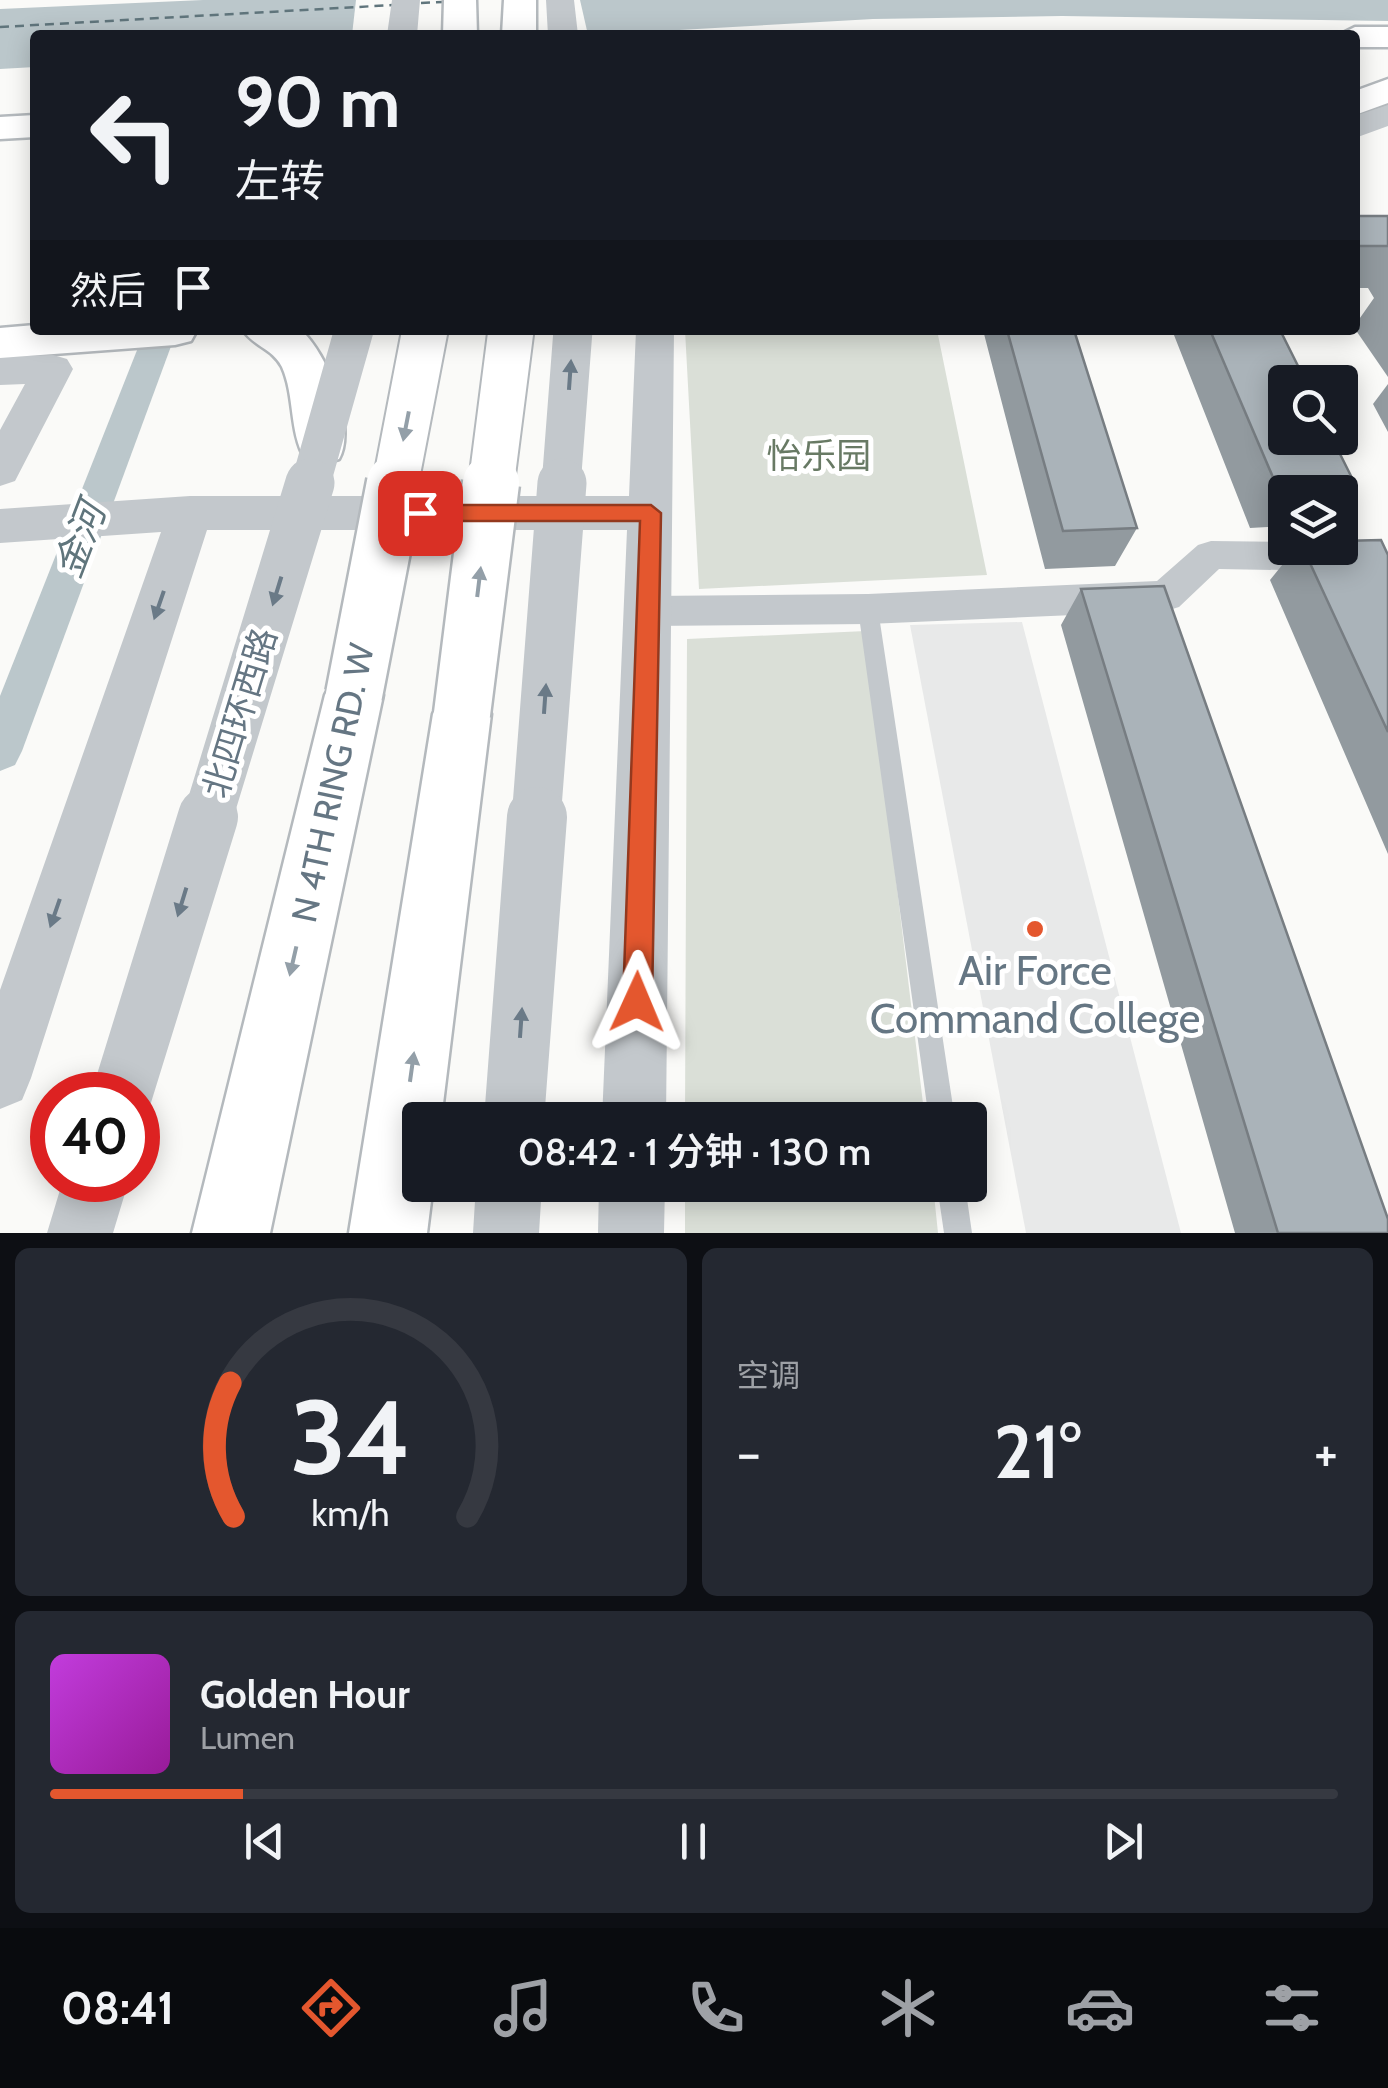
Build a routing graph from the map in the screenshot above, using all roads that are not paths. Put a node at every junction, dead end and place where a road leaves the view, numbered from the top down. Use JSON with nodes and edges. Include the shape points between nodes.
{"nodes":[{"id":1,"x":406,"y":0,"type":"edge"},
{"id":2,"x":460,"y":0,"type":"edge"},
{"id":3,"x":520,"y":0,"type":"edge"},
{"id":4,"x":560,"y":0,"type":"edge"},
{"id":5,"x":403,"y":30,"type":"edge"},
{"id":6,"x":460,"y":30,"type":"edge"},
{"id":7,"x":519,"y":30,"type":"edge"},
{"id":8,"x":563,"y":30,"type":"edge"},
{"id":9,"x":1360,"y":37,"type":"edge"},
{"id":10,"x":1388,"y":37,"type":"edge"},
{"id":11,"x":1388,"y":90,"type":"edge"},
{"id":12,"x":1360,"y":102,"type":"edge"},
{"id":13,"x":1388,"y":114,"type":"edge"},
{"id":14,"x":1360,"y":126,"type":"edge"},
{"id":15,"x":30,"y":324,"type":"edge"},
{"id":16,"x":0,"y":327,"type":"edge"},
{"id":17,"x":108,"y":335,"type":"edge"},
{"id":18,"x":280,"y":335,"type":"edge"},
{"id":19,"x":353,"y":335,"type":"edge"},
{"id":20,"x":424,"y":335,"type":"edge"},
{"id":21,"x":510,"y":335,"type":"edge"},
{"id":22,"x":573,"y":335,"type":"edge"},
{"id":23,"x":656,"y":335,"type":"edge"},
{"id":24,"x":0,"y":343,"type":"edge"},
{"id":25,"x":0,"y":371,"type":"edge"},
{"id":26,"x":322,"y":446,"type":"junction"},
{"id":27,"x":0,"y":470,"type":"edge"},
{"id":28,"x":190,"y":513,"type":"junction"},
{"id":29,"x":651,"y":513,"type":"junction"},
{"id":30,"x":0,"y":526,"type":"edge"},
{"id":31,"x":1380,"y":558,"type":"edge"},
{"id":32,"x":868,"y":609,"type":"junction"},
{"id":33,"x":648,"y":611,"type":"junction"},
{"id":34,"x":129,"y":1072,"type":"edge"},
{"id":35,"x":0,"y":1078,"type":"edge"},
{"id":36,"x":515,"y":1102,"type":"edge"},
{"id":37,"x":634,"y":1102,"type":"edge"},
{"id":38,"x":939,"y":1102,"type":"edge"},
{"id":39,"x":89,"y":1202,"type":"edge"},
{"id":40,"x":508,"y":1202,"type":"edge"},
{"id":41,"x":632,"y":1202,"type":"edge"},
{"id":42,"x":953,"y":1202,"type":"edge"},
{"id":43,"x":80,"y":1233,"type":"edge"},
{"id":44,"x":231,"y":1233,"type":"edge"},
{"id":45,"x":388,"y":1233,"type":"edge"},
{"id":46,"x":506,"y":1233,"type":"edge"},
{"id":47,"x":631,"y":1233,"type":"edge"},
{"id":48,"x":958,"y":1233,"type":"edge"}],
"edges":[{"from":1,"to":5,"type":"street"},
{"from":2,"to":6,"type":"highway"},
{"from":3,"to":7,"type":"highway"},
{"from":4,"to":8,"type":"street"},
{"from":9,"to":10,"type":"highway"},
{"from":11,"to":12,"type":"highway"},
{"from":13,"to":14,"type":"street"},
{"from":15,"to":16,"type":"highway"},
{"from":17,"to":24,"type":"highway"},
{"from":18,"to":26,"type":"highway","via":[[306,360]]},
{"from":19,"to":26,"type":"street","name":"北四环西路","bridge":true},
{"from":20,"to":44,"type":"highway","name":"N 4TH RING RD. W","one_way":true,"bridge":true,"via":[[354,695]]},
{"from":45,"to":21,"type":"highway","one_way":true,"bridge":true},
{"from":36,"to":22,"type":"street","one_way":true,"bridge":true},
{"from":23,"to":29,"type":"street"},
{"from":25,"to":27,"type":"street","via":[[54,369]]},
{"from":26,"to":34,"type":"street","name":"北四环西路","one_way":true,"bridge":true},
{"from":28,"to":29,"type":"street"},
{"from":28,"to":30,"type":"street"},
{"from":28,"to":35,"type":"street","one_way":true},
{"from":29,"to":33,"type":"street"},
{"from":31,"to":32,"type":"street","via":[[1211,555],[1166,596]]},
{"from":32,"to":33,"type":"street"},
{"from":32,"to":38,"type":"lane"},
{"from":33,"to":37,"type":"street"},
{"from":39,"to":43,"type":"street"},
{"from":40,"to":46,"type":"street"},
{"from":41,"to":47,"type":"street"},
{"from":42,"to":48,"type":"lane"}]}
